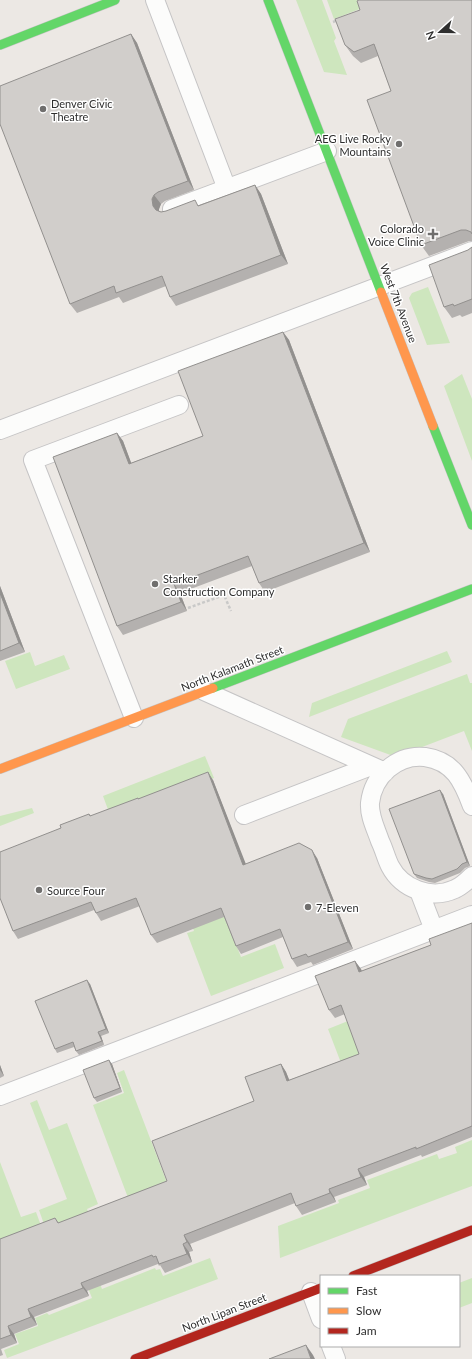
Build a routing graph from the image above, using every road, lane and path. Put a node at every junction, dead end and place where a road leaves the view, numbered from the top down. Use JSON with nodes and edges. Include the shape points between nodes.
{"nodes":[{"id":1,"x":115,"y":0,"type":"edge"},
{"id":2,"x":155,"y":0,"type":"edge"},
{"id":3,"x":268,"y":0,"type":"edge"},
{"id":4,"x":340,"y":19,"type":"edge"},
{"id":5,"x":333,"y":22,"type":"dead end"},
{"id":6,"x":0,"y":45,"type":"edge"},
{"id":7,"x":327,"y":151,"type":"junction"},
{"id":8,"x":227,"y":189,"type":"junction"},
{"id":9,"x":168,"y":211,"type":"edge"},
{"id":10,"x":472,"y":251,"type":"edge"},
{"id":11,"x":379,"y":286,"type":"junction"},
{"id":12,"x":179,"y":405,"type":"dead end"},
{"id":13,"x":0,"y":430,"type":"edge"},
{"id":14,"x":472,"y":525,"type":"edge"},
{"id":15,"x":472,"y":589,"type":"edge"},
{"id":16,"x":188,"y":608,"type":"dead end"},
{"id":17,"x":231,"y":611,"type":"dead end"},
{"id":18,"x":204,"y":691,"type":"junction"},
{"id":19,"x":134,"y":718,"type":"junction"},
{"id":20,"x":0,"y":769,"type":"edge"},
{"id":21,"x":378,"y":769,"type":"junction"},
{"id":22,"x":472,"y":805,"type":"edge"},
{"id":23,"x":244,"y":816,"type":"dead end"},
{"id":24,"x":472,"y":876,"type":"edge"},
{"id":25,"x":419,"y":891,"type":"junction"},
{"id":26,"x":472,"y":916,"type":"edge"},
{"id":27,"x":434,"y":930,"type":"junction"},
{"id":28,"x":0,"y":1096,"type":"edge"},
{"id":29,"x":472,"y":1230,"type":"edge"},
{"id":30,"x":356,"y":1275,"type":"edge"},
{"id":31,"x":316,"y":1290,"type":"edge"},
{"id":32,"x":320,"y":1313,"type":"edge"},
{"id":33,"x":331,"y":1347,"type":"edge"},
{"id":34,"x":135,"y":1359,"type":"edge"},
{"id":35,"x":336,"y":1359,"type":"edge"}],
"edges":[{"from":1,"to":6,"type":"street"},
{"from":2,"to":8,"type":"lane"},
{"from":3,"to":7,"type":"street","name":"West 7th Avenue"},
{"from":4,"to":5,"type":"path"},
{"from":7,"to":8,"type":"lane"},
{"from":7,"to":11,"type":"street","name":"West 7th Avenue"},
{"from":8,"to":9,"type":"lane"},
{"from":10,"to":11,"type":"lane"},
{"from":11,"to":13,"type":"lane"},
{"from":11,"to":14,"type":"street","name":"West 7th Avenue"},
{"from":12,"to":19,"type":"lane","via":[[33,460]]},
{"from":15,"to":18,"type":"street","name":"North Kalamath Street"},
{"from":16,"to":17,"type":"path","via":[[224,594]]},
{"from":18,"to":19,"type":"street","name":"North Kalamath Street"},
{"from":18,"to":21,"type":"lane"},
{"from":19,"to":20,"type":"street","name":"North Kalamath Street"},
{"from":21,"to":22,"type":"lane","via":[[410,758],[434,759],[444,763],[460,778]]},
{"from":21,"to":23,"type":"lane"},
{"from":21,"to":25,"type":"lane","via":[[378,779],[370,803],[371,817],[390,866],[408,886]]},
{"from":24,"to":25,"type":"lane","via":[[460,886],[445,893]]},
{"from":25,"to":27,"type":"lane"},
{"from":26,"to":27,"type":"lane"},
{"from":27,"to":28,"type":"lane"},
{"from":29,"to":30,"type":"street"},
{"from":31,"to":32,"type":"lane"},
{"from":31,"to":34,"type":"street","name":"North Lipan Street"},
{"from":33,"to":35,"type":"lane"}]}
